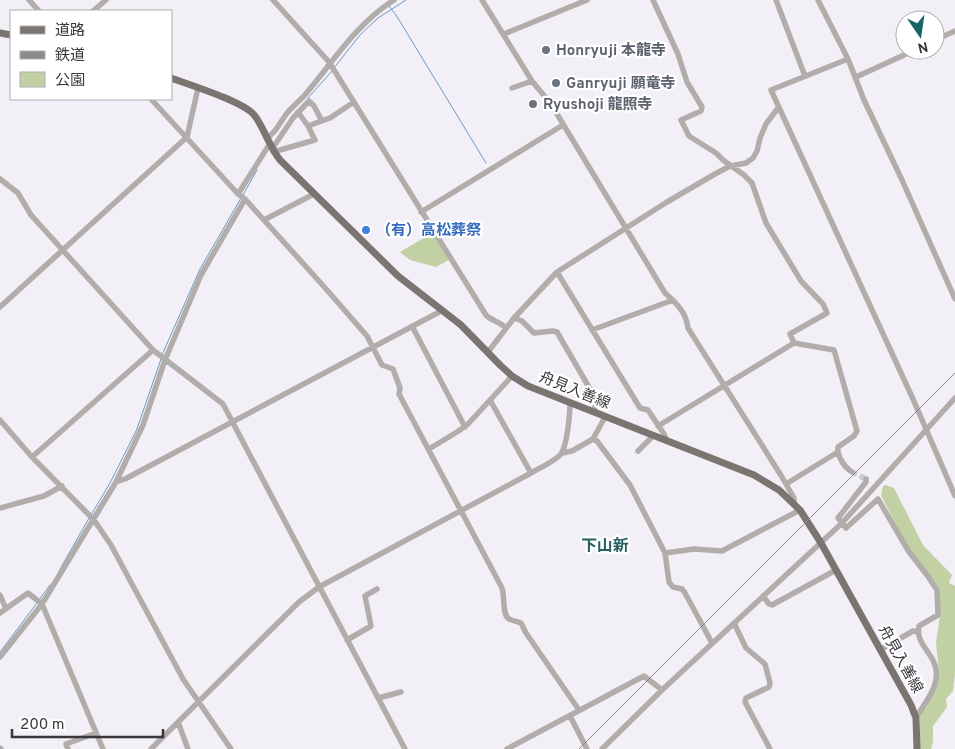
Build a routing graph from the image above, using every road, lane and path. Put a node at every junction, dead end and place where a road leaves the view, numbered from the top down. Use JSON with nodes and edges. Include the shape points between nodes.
{"nodes":[{"id":1,"x":29,"y":0,"type":"edge"},
{"id":2,"x":106,"y":0,"type":"edge"},
{"id":3,"x":273,"y":0,"type":"edge"},
{"id":4,"x":394,"y":0,"type":"edge"},
{"id":5,"x":482,"y":0,"type":"edge"},
{"id":6,"x":587,"y":0,"type":"edge"},
{"id":7,"x":653,"y":0,"type":"edge"},
{"id":8,"x":776,"y":0,"type":"edge"},
{"id":9,"x":818,"y":0,"type":"edge"},
{"id":10,"x":38,"y":10,"type":"edge"},
{"id":11,"x":94,"y":10,"type":"edge"},
{"id":12,"x":504,"y":34,"type":"junction"},
{"id":13,"x":848,"y":59,"type":"junction"},
{"id":14,"x":895,"y":59,"type":"edge"},
{"id":15,"x":329,"y":62,"type":"junction"},
{"id":16,"x":805,"y":76,"type":"junction"},
{"id":17,"x":856,"y":77,"type":"junction"},
{"id":18,"x":172,"y":78,"type":"edge"},
{"id":19,"x":532,"y":81,"type":"junction"},
{"id":20,"x":198,"y":88,"type":"junction"},
{"id":21,"x":512,"y":88,"type":"dead end"},
{"id":22,"x":152,"y":100,"type":"edge"},
{"id":23,"x":354,"y":102,"type":"junction"},
{"id":24,"x":778,"y":108,"type":"junction"},
{"id":25,"x":298,"y":112,"type":"junction"},
{"id":26,"x":322,"y":121,"type":"junction"},
{"id":27,"x":563,"y":125,"type":"junction"},
{"id":28,"x":308,"y":126,"type":"junction"},
{"id":29,"x":187,"y":137,"type":"junction"},
{"id":30,"x":270,"y":146,"type":"junction"},
{"id":31,"x":730,"y":166,"type":"junction"},
{"id":32,"x":0,"y":179,"type":"edge"},
{"id":33,"x":238,"y":194,"type":"junction"},
{"id":34,"x":314,"y":194,"type":"junction"},
{"id":35,"x":245,"y":199,"type":"junction"},
{"id":36,"x":421,"y":212,"type":"junction"},
{"id":37,"x":264,"y":220,"type":"junction"},
{"id":38,"x":625,"y":228,"type":"junction"},
{"id":39,"x":63,"y":250,"type":"junction"},
{"id":40,"x":557,"y":272,"type":"junction"},
{"id":41,"x":673,"y":300,"type":"junction"},
{"id":42,"x":955,"y":300,"type":"edge"},
{"id":43,"x":0,"y":307,"type":"edge"},
{"id":44,"x":443,"y":310,"type":"junction"},
{"id":45,"x":514,"y":318,"type":"junction"},
{"id":46,"x":412,"y":326,"type":"junction"},
{"id":47,"x":506,"y":328,"type":"junction"},
{"id":48,"x":592,"y":330,"type":"junction"},
{"id":49,"x":794,"y":343,"type":"junction"},
{"id":50,"x":373,"y":346,"type":"junction"},
{"id":51,"x":153,"y":350,"type":"junction"},
{"id":52,"x":488,"y":352,"type":"junction"},
{"id":53,"x":165,"y":360,"type":"junction"},
{"id":54,"x":512,"y":376,"type":"junction"},
{"id":55,"x":724,"y":385,"type":"junction"},
{"id":56,"x":955,"y":398,"type":"edge"},
{"id":57,"x":490,"y":400,"type":"junction"},
{"id":58,"x":570,"y":403,"type":"junction"},
{"id":59,"x":593,"y":412,"type":"junction"},
{"id":60,"x":605,"y":417,"type":"junction"},
{"id":61,"x":0,"y":420,"type":"edge"},
{"id":62,"x":232,"y":422,"type":"junction"},
{"id":63,"x":658,"y":426,"type":"junction"},
{"id":64,"x":465,"y":427,"type":"junction"},
{"id":65,"x":925,"y":430,"type":"junction"},
{"id":66,"x":653,"y":436,"type":"junction"},
{"id":67,"x":593,"y":440,"type":"junction"},
{"id":68,"x":666,"y":441,"type":"junction"},
{"id":69,"x":429,"y":449,"type":"junction"},
{"id":70,"x":638,"y":451,"type":"dead end"},
{"id":71,"x":562,"y":452,"type":"junction"},
{"id":72,"x":838,"y":452,"type":"junction"},
{"id":73,"x":30,"y":455,"type":"junction"},
{"id":74,"x":852,"y":472,"type":"tunnel mouth"},
{"id":75,"x":531,"y":473,"type":"junction"},
{"id":76,"x":866,"y":478,"type":"dead end"},
{"id":77,"x":116,"y":482,"type":"junction"},
{"id":78,"x":786,"y":484,"type":"junction"},
{"id":79,"x":62,"y":486,"type":"junction"},
{"id":80,"x":955,"y":496,"type":"edge"},
{"id":81,"x":794,"y":504,"type":"junction"},
{"id":82,"x":0,"y":508,"type":"edge"},
{"id":83,"x":461,"y":510,"type":"junction"},
{"id":84,"x":800,"y":510,"type":"junction"},
{"id":85,"x":94,"y":520,"type":"junction"},
{"id":86,"x":841,"y":524,"type":"junction"},
{"id":87,"x":821,"y":543,"type":"junction"},
{"id":88,"x":665,"y":553,"type":"junction"},
{"id":89,"x":836,"y":570,"type":"junction"},
{"id":90,"x":319,"y":586,"type":"junction"},
{"id":91,"x":377,"y":589,"type":"dead end"},
{"id":92,"x":0,"y":595,"type":"edge"},
{"id":93,"x":763,"y":596,"type":"junction"},
{"id":94,"x":42,"y":604,"type":"junction"},
{"id":95,"x":6,"y":609,"type":"junction"},
{"id":96,"x":0,"y":613,"type":"edge"},
{"id":97,"x":734,"y":622,"type":"junction"},
{"id":98,"x":918,"y":632,"type":"junction"},
{"id":99,"x":347,"y":640,"type":"junction"},
{"id":100,"x":712,"y":643,"type":"junction"},
{"id":101,"x":880,"y":650,"type":"junction"},
{"id":102,"x":0,"y":657,"type":"edge"},
{"id":103,"x":662,"y":690,"type":"junction"},
{"id":104,"x":400,"y":692,"type":"dead end"},
{"id":105,"x":378,"y":698,"type":"junction"},
{"id":106,"x":198,"y":702,"type":"junction"},
{"id":107,"x":579,"y":710,"type":"junction"},
{"id":108,"x":570,"y":716,"type":"junction"},
{"id":109,"x":916,"y":718,"type":"junction"},
{"id":110,"x":178,"y":722,"type":"junction"},
{"id":111,"x":96,"y":733,"type":"junction"},
{"id":112,"x":68,"y":749,"type":"edge"},
{"id":113,"x":103,"y":749,"type":"edge"},
{"id":114,"x":152,"y":749,"type":"edge"},
{"id":115,"x":188,"y":749,"type":"edge"},
{"id":116,"x":230,"y":749,"type":"edge"},
{"id":117,"x":405,"y":749,"type":"edge"},
{"id":118,"x":507,"y":749,"type":"edge"},
{"id":119,"x":588,"y":749,"type":"edge"},
{"id":120,"x":602,"y":749,"type":"edge"},
{"id":121,"x":770,"y":749,"type":"edge"},
{"id":122,"x":917,"y":749,"type":"edge"}],
"edges":[{"from":1,"to":10,"type":"street"},
{"from":2,"to":11,"type":"street"},
{"from":3,"to":15,"type":"street"},
{"from":4,"to":15,"type":"street","via":[[375,13]]},
{"from":5,"to":12,"type":"street"},
{"from":6,"to":12,"type":"street"},
{"from":7,"to":31,"type":"street","via":[[687,82],[702,107],[701,111],[681,120],[688,136]]},
{"from":8,"to":16,"type":"street"},
{"from":9,"to":13,"type":"street"},
{"from":12,"to":19,"type":"street"},
{"from":13,"to":16,"type":"street"},
{"from":13,"to":17,"type":"street"},
{"from":14,"to":17,"type":"street"},
{"from":15,"to":23,"type":"street"},
{"from":15,"to":30,"type":"street","via":[[279,123]]},
{"from":16,"to":24,"type":"street","via":[[771,90]]},
{"from":17,"to":42,"type":"street"},
{"from":18,"to":20,"type":"main road","name":"舟見入善線"},
{"from":19,"to":21,"type":"street"},
{"from":19,"to":27,"type":"street"},
{"from":20,"to":29,"type":"street"},
{"from":20,"to":30,"type":"main road","name":"舟見入善線","via":[[246,108],[256,118]]},
{"from":22,"to":29,"type":"street"},
{"from":23,"to":26,"type":"street"},
{"from":23,"to":36,"type":"street"},
{"from":24,"to":31,"type":"street","via":[[766,124],[753,158]]},
{"from":24,"to":65,"type":"street"},
{"from":25,"to":26,"type":"street","via":[[309,101]]},
{"from":25,"to":28,"type":"street"},
{"from":25,"to":30,"type":"street"},
{"from":26,"to":28,"type":"street"},
{"from":27,"to":36,"type":"street"},
{"from":27,"to":38,"type":"street"},
{"from":28,"to":30,"type":"street","via":[[316,140]]},
{"from":29,"to":33,"type":"street"},
{"from":29,"to":39,"type":"street"},
{"from":30,"to":33,"type":"street"},
{"from":30,"to":34,"type":"main road","name":"舟見入善線"},
{"from":31,"to":38,"type":"street"},
{"from":31,"to":49,"type":"street","via":[[752,183],[766,223],[801,281],[826,313],[790,334]]},
{"from":32,"to":39,"type":"street","via":[[18,193],[31,215]]},
{"from":33,"to":35,"type":"street"},
{"from":34,"to":37,"type":"street"},
{"from":34,"to":44,"type":"main road","name":"舟見入善線","via":[[398,276]]},
{"from":35,"to":37,"type":"street"},
{"from":35,"to":53,"type":"street","via":[[201,275]]},
{"from":36,"to":47,"type":"street","via":[[486,315]]},
{"from":37,"to":50,"type":"street"},
{"from":38,"to":40,"type":"street"},
{"from":38,"to":41,"type":"street","via":[[665,293]]},
{"from":39,"to":43,"type":"street"},
{"from":39,"to":51,"type":"street"},
{"from":40,"to":45,"type":"street"},
{"from":40,"to":48,"type":"street"},
{"from":41,"to":48,"type":"street"},
{"from":41,"to":55,"type":"street","via":[[687,318],[688,328]]},
{"from":44,"to":46,"type":"street"},
{"from":44,"to":52,"type":"main road","name":"舟見入善線"},
{"from":45,"to":47,"type":"street"},
{"from":45,"to":59,"type":"street","via":[[534,333],[557,332],[598,401]]},
{"from":46,"to":50,"type":"street"},
{"from":46,"to":64,"type":"street"},
{"from":47,"to":52,"type":"street"},
{"from":48,"to":63,"type":"street","via":[[640,408],[648,410]]},
{"from":49,"to":55,"type":"street"},
{"from":49,"to":72,"type":"street","via":[[834,350],[856,431],[838,447]]},
{"from":50,"to":62,"type":"street"},
{"from":50,"to":69,"type":"street","via":[[382,365],[393,369],[399,394]]},
{"from":51,"to":53,"type":"street"},
{"from":51,"to":73,"type":"street"},
{"from":52,"to":54,"type":"main road","name":"舟見入善線"},
{"from":53,"to":62,"type":"street","via":[[217,398]]},
{"from":53,"to":77,"type":"street","via":[[143,425]]},
{"from":54,"to":57,"type":"street"},
{"from":54,"to":58,"type":"main road","name":"舟見入善線"},
{"from":55,"to":63,"type":"street"},
{"from":55,"to":78,"type":"street"},
{"from":56,"to":65,"type":"street"},
{"from":57,"to":64,"type":"street"},
{"from":57,"to":75,"type":"street"},
{"from":58,"to":59,"type":"main road","name":"舟見入善線"},
{"from":58,"to":71,"type":"street"},
{"from":59,"to":60,"type":"main road","name":"舟見入善線"},
{"from":60,"to":66,"type":"main road","name":"舟見入善線"},
{"from":60,"to":67,"type":"street"},
{"from":61,"to":73,"type":"street"},
{"from":62,"to":77,"type":"street"},
{"from":62,"to":90,"type":"street"},
{"from":63,"to":68,"type":"street"},
{"from":64,"to":69,"type":"street"},
{"from":65,"to":80,"type":"street"},
{"from":65,"to":86,"type":"street"},
{"from":66,"to":68,"type":"main road","name":"舟見入善線"},
{"from":66,"to":70,"type":"street"},
{"from":67,"to":71,"type":"street","via":[[572,451]]},
{"from":67,"to":88,"type":"street","via":[[630,485]]},
{"from":68,"to":81,"type":"main road","name":"舟見入善線","via":[[754,475]]},
{"from":69,"to":83,"type":"street"},
{"from":71,"to":75,"type":"street"},
{"from":72,"to":74,"type":"street"},
{"from":72,"to":78,"type":"street"},
{"from":73,"to":79,"type":"street"},
{"from":75,"to":83,"type":"street"},
{"from":76,"to":86,"type":"street","via":[[838,518]]},
{"from":77,"to":85,"type":"street"},
{"from":78,"to":81,"type":"street"},
{"from":79,"to":82,"type":"street","via":[[44,496]]},
{"from":79,"to":85,"type":"street"},
{"from":81,"to":84,"type":"main road","name":"舟見入善線"},
{"from":83,"to":90,"type":"street"},
{"from":83,"to":107,"type":"street","via":[[502,588],[504,612],[509,619],[521,623]]},
{"from":84,"to":87,"type":"main road","name":"舟見入善線"},
{"from":84,"to":88,"type":"street","via":[[722,551],[694,549]]},
{"from":85,"to":94,"type":"street"},
{"from":85,"to":106,"type":"street"},
{"from":86,"to":87,"type":"street"},
{"from":86,"to":98,"type":"street","via":[[846,528],[878,499],[936,590],[938,615],[919,626]]},
{"from":87,"to":89,"type":"main road","name":"舟見入善線"},
{"from":87,"to":93,"type":"street"},
{"from":88,"to":100,"type":"street","via":[[668,582],[685,593]]},
{"from":89,"to":93,"type":"street","via":[[772,605]]},
{"from":89,"to":101,"type":"main road","name":"舟見入善線"},
{"from":90,"to":99,"type":"street"},
{"from":90,"to":106,"type":"street"},
{"from":91,"to":99,"type":"street","via":[[365,596],[371,626]]},
{"from":92,"to":95,"type":"street"},
{"from":93,"to":97,"type":"street"},
{"from":94,"to":95,"type":"street","via":[[28,593]]},
{"from":94,"to":102,"type":"street"},
{"from":94,"to":111,"type":"street"},
{"from":95,"to":96,"type":"street"},
{"from":97,"to":100,"type":"street"},
{"from":97,"to":121,"type":"street","via":[[746,648],[765,664],[769,687],[746,698],[746,702]]},
{"from":98,"to":101,"type":"street"},
{"from":98,"to":109,"type":"street","via":[[936,664],[936,675],[935,686]]},
{"from":99,"to":105,"type":"street"},
{"from":100,"to":103,"type":"street"},
{"from":101,"to":109,"type":"main road","name":"舟見入善線"},
{"from":103,"to":107,"type":"street","via":[[644,676]]},
{"from":103,"to":120,"type":"street"},
{"from":104,"to":105,"type":"street"},
{"from":105,"to":117,"type":"street"},
{"from":106,"to":110,"type":"street"},
{"from":106,"to":116,"type":"street"},
{"from":107,"to":108,"type":"street"},
{"from":108,"to":118,"type":"street"},
{"from":108,"to":119,"type":"street"},
{"from":109,"to":122,"type":"main road","name":"舟見入善線"},
{"from":110,"to":114,"type":"street"},
{"from":110,"to":115,"type":"street"},
{"from":111,"to":112,"type":"street","via":[[66,744]]},
{"from":111,"to":113,"type":"street"}]}
